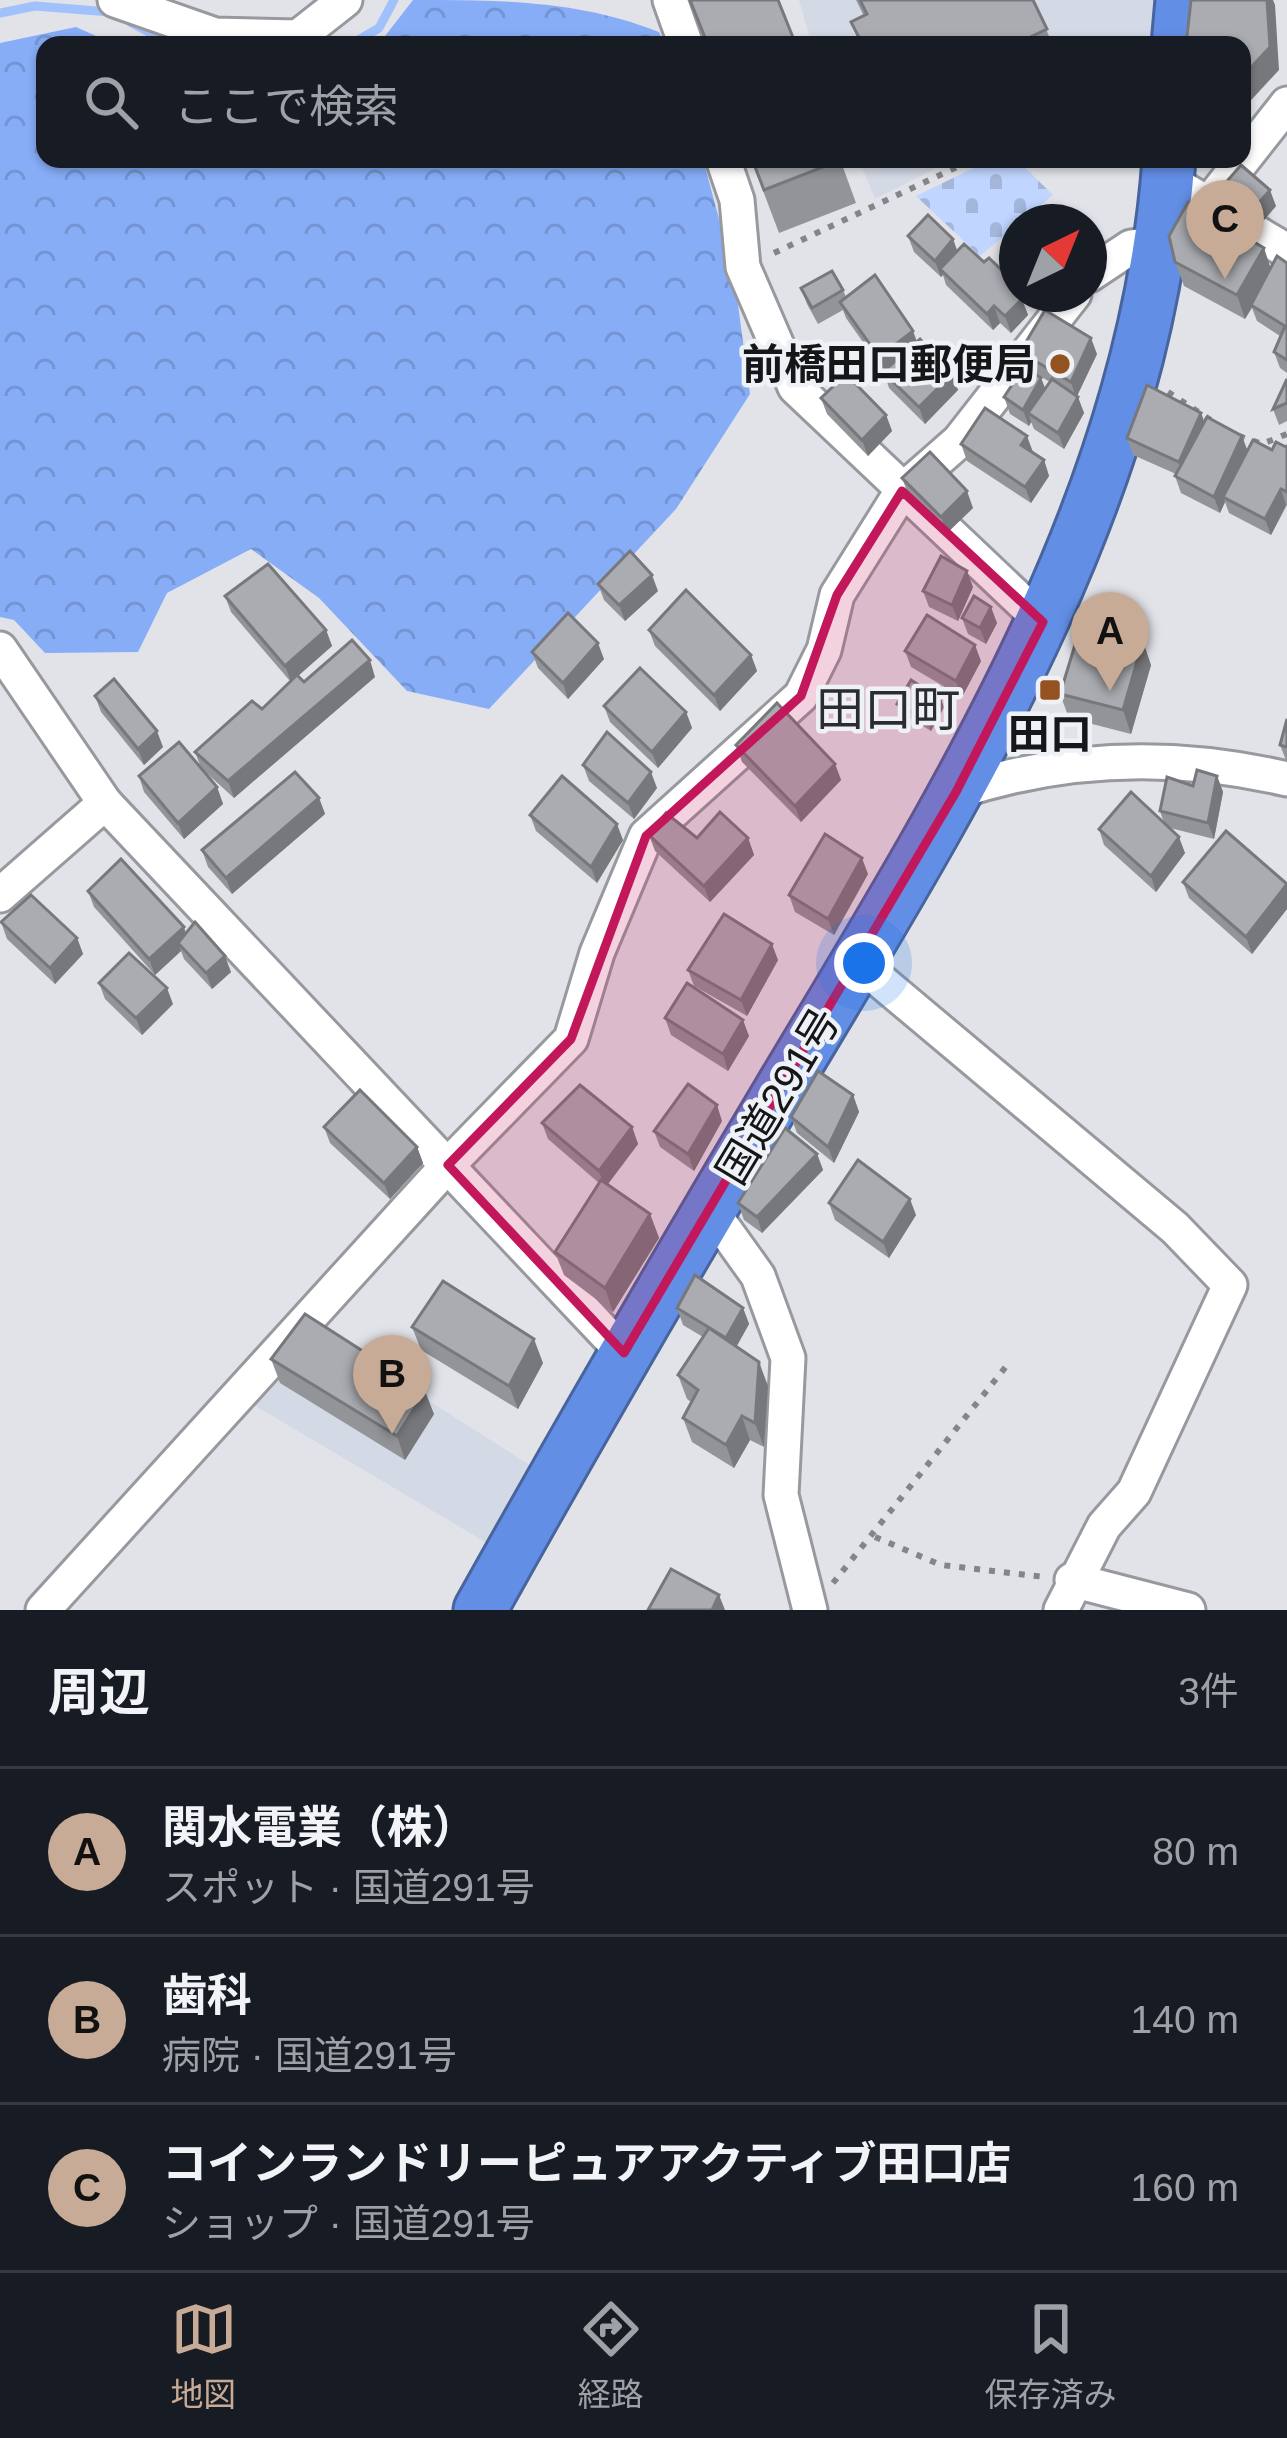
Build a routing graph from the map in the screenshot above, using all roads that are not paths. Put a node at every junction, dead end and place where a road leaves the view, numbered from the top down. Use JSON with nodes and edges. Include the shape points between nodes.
{"nodes":[{"id":1,"x":115,"y":0,"type":"edge"},
{"id":2,"x":345,"y":0,"type":"edge"},
{"id":3,"x":670,"y":0,"type":"edge"},
{"id":4,"x":1182,"y":0,"type":"edge"},
{"id":5,"x":256,"y":36,"type":"edge"},
{"id":6,"x":299,"y":36,"type":"edge"},
{"id":7,"x":683,"y":36,"type":"edge"},
{"id":8,"x":1179,"y":36,"type":"edge"},
{"id":9,"x":1287,"y":104,"type":"edge"},
{"id":10,"x":1251,"y":130,"type":"edge"},
{"id":11,"x":727,"y":168,"type":"edge"},
{"id":12,"x":1182,"y":181,"type":"edge"},
{"id":13,"x":1159,"y":243,"type":"junction"},
{"id":14,"x":1287,"y":251,"type":"edge"},
{"id":15,"x":1107,"y":263,"type":"edge"},
{"id":16,"x":1060,"y":312,"type":"edge"},
{"id":17,"x":902,"y":491,"type":"junction"},
{"id":18,"x":1043,"y":622,"type":"junction"},
{"id":19,"x":0,"y":649,"type":"edge"},
{"id":20,"x":1287,"y":779,"type":"edge"},
{"id":21,"x":956,"y":792,"type":"junction"},
{"id":22,"x":105,"y":803,"type":"junction"},
{"id":23,"x":0,"y":895,"type":"edge"},
{"id":24,"x":858,"y":962,"type":"junction"},
{"id":25,"x":448,"y":1166,"type":"junction"},
{"id":26,"x":710,"y":1209,"type":"junction"},
{"id":27,"x":624,"y":1353,"type":"junction"},
{"id":28,"x":1066,"y":1595,"type":"edge"},
{"id":29,"x":810,"y":1609,"type":"edge"},
{"id":30,"x":43,"y":1610,"type":"edge"},
{"id":31,"x":480,"y":1610,"type":"edge"},
{"id":32,"x":1188,"y":1610,"type":"edge"}],
"edges":[{"from":1,"to":5,"type":"street","via":[[215,35]]},
{"from":2,"to":6,"type":"street"},
{"from":3,"to":7,"type":"street"},
{"from":4,"to":8,"type":"highway"},
{"from":9,"to":10,"type":"street"},
{"from":11,"to":17,"type":"street","via":[[743,267],[795,387]]},
{"from":12,"to":13,"type":"highway","name":"国道291号"},
{"from":12,"to":14,"type":"street"},
{"from":13,"to":15,"type":"street","via":[[1131,247]]},
{"from":13,"to":18,"type":"highway","name":"国道291号","via":[[1136,370],[1085,526]]},
{"from":16,"to":17,"type":"street","via":[[959,441]]},
{"from":17,"to":18,"type":"street"},
{"from":17,"to":25,"type":"street","via":[[837,596],[824,650],[801,696],[646,836],[596,953],[571,1039]]},
{"from":18,"to":21,"type":"highway","name":"国道291号"},
{"from":19,"to":22,"type":"street"},
{"from":20,"to":21,"type":"street","via":[[1196,761],[1138,761],[1009,774]]},
{"from":21,"to":24,"type":"highway","name":"国道291号"},
{"from":22,"to":23,"type":"street"},
{"from":22,"to":25,"type":"street"},
{"from":24,"to":26,"type":"highway","name":"国道291号"},
{"from":24,"to":28,"type":"street","via":[[1175,1228],[1230,1285],[1133,1492]]},
{"from":25,"to":27,"type":"street"},
{"from":25,"to":30,"type":"street"},
{"from":26,"to":27,"type":"highway","name":"国道291号"},
{"from":26,"to":29,"type":"street","via":[[758,1276],[788,1358],[781,1495]]},
{"from":27,"to":31,"type":"highway","name":"国道291号"},
{"from":28,"to":32,"type":"street"}]}
